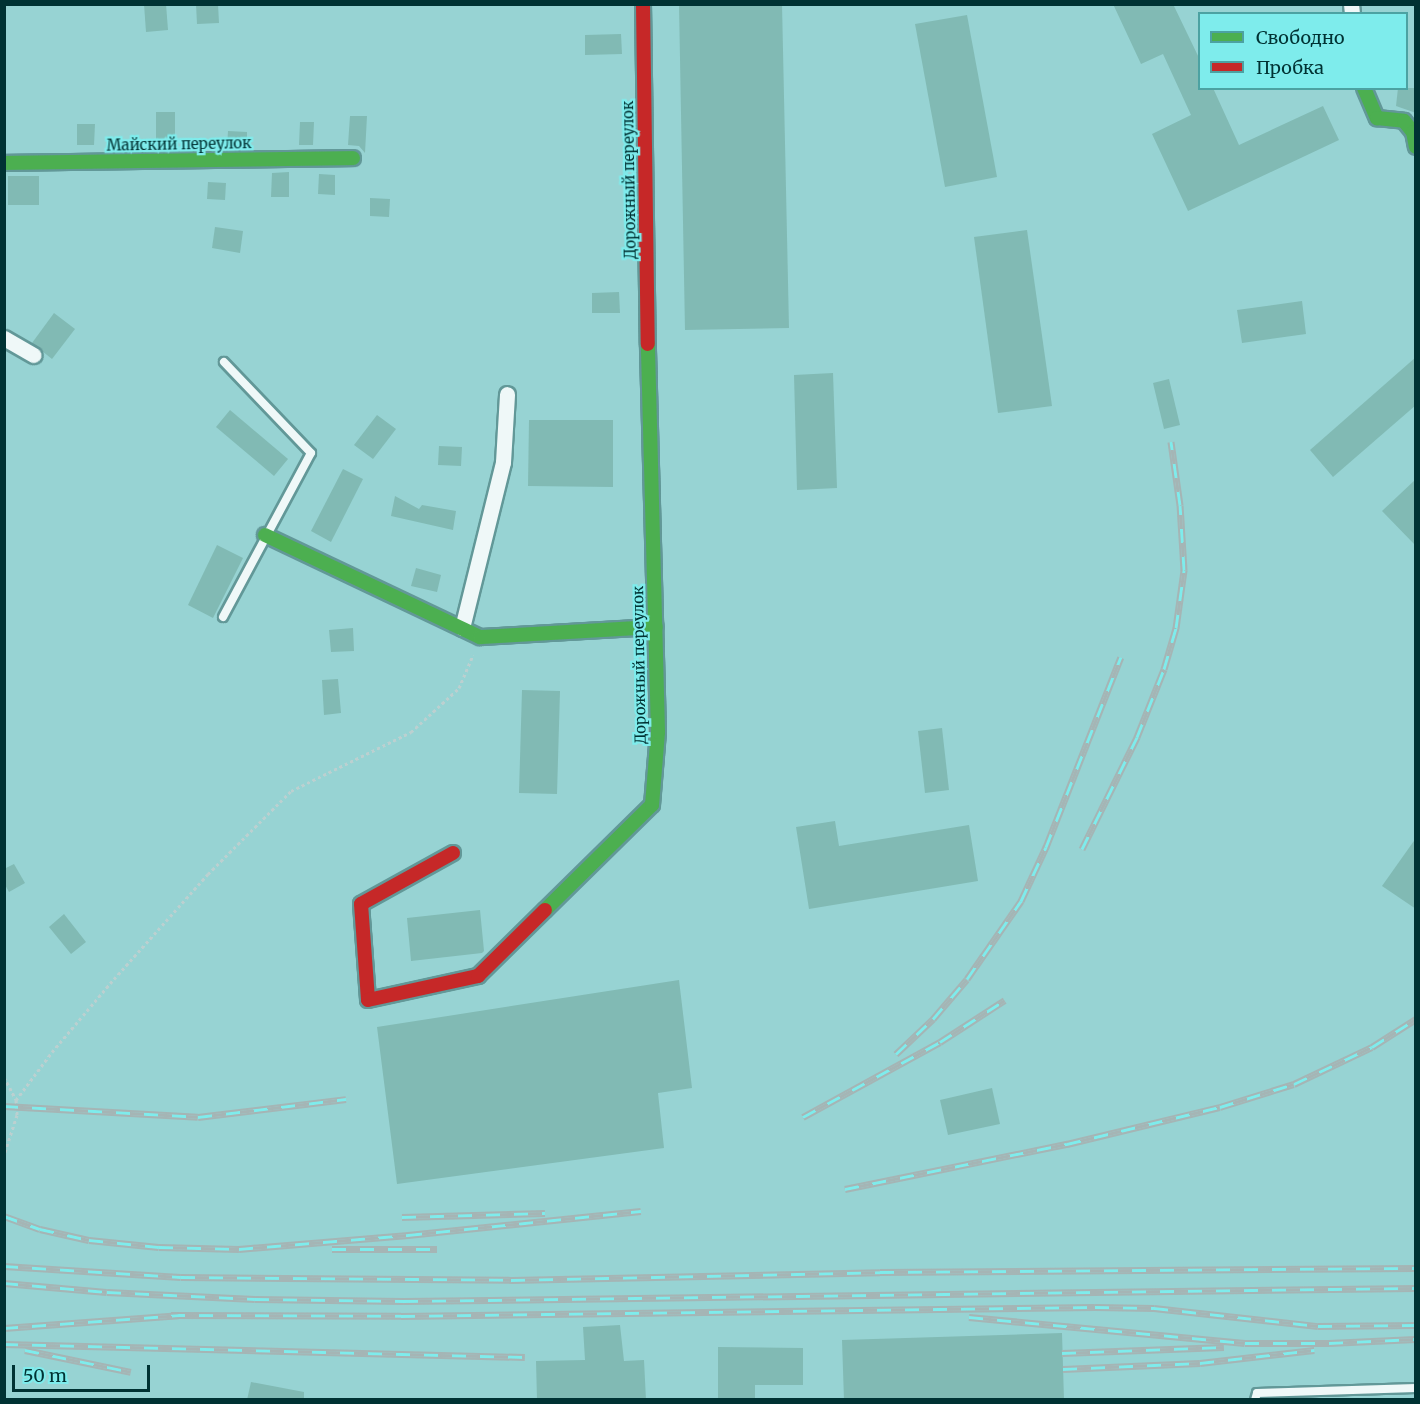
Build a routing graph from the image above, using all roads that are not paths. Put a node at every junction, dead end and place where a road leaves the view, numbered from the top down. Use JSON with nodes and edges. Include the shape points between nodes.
{"nodes":[{"id":1,"x":643,"y":4,"type":"edge"},
{"id":2,"x":1365,"y":90,"type":"edge"},
{"id":3,"x":1416,"y":147,"type":"edge"},
{"id":4,"x":353,"y":158,"type":"dead end"},
{"id":5,"x":4,"y":163,"type":"edge"},
{"id":6,"x":4,"y":338,"type":"edge"},
{"id":7,"x":33,"y":355,"type":"dead end"},
{"id":8,"x":224,"y":362,"type":"dead end"},
{"id":9,"x":507,"y":394,"type":"dead end"},
{"id":10,"x":265,"y":535,"type":"junction"},
{"id":11,"x":223,"y":617,"type":"dead end"},
{"id":12,"x":656,"y":627,"type":"junction"},
{"id":13,"x":462,"y":628,"type":"junction"},
{"id":14,"x":453,"y":853,"type":"dead end"},
{"id":15,"x":1416,"y":1388,"type":"edge"},
{"id":16,"x":1256,"y":1400,"type":"edge"}],
"edges":[{"from":1,"to":12,"type":"street","name":"Дорожный переулок"},
{"from":2,"to":3,"type":"street","via":[[1377,118],[1404,121],[1413,132]]},
{"from":4,"to":5,"type":"street","name":"Майский переулок"},
{"from":6,"to":7,"type":"street"},
{"from":8,"to":10,"type":"lane","via":[[311,453]]},
{"from":9,"to":13,"type":"street","via":[[503,462]]},
{"from":10,"to":11,"type":"lane"},
{"from":10,"to":13,"type":"street"},
{"from":12,"to":13,"type":"street","via":[[480,636]]},
{"from":12,"to":14,"type":"street","name":"Дорожный переулок","via":[[658,732],[652,805],[478,976],[368,1000],[361,904]]},
{"from":15,"to":16,"type":"lane","via":[[1257,1393]]}]}
